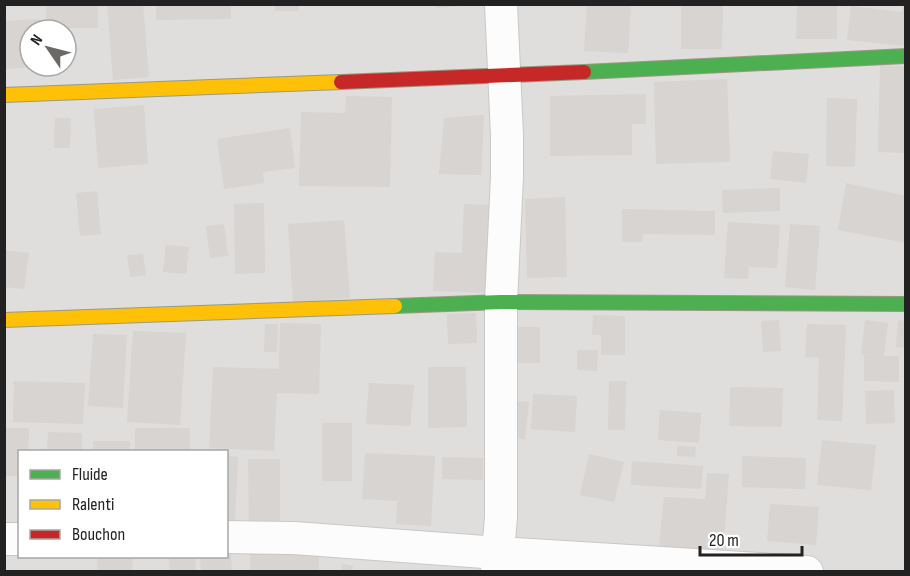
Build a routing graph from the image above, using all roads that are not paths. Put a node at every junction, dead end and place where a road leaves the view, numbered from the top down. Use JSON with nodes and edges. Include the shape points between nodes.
{"nodes":[{"id":1,"x":501,"y":4,"type":"edge"},
{"id":2,"x":906,"y":56,"type":"edge"},
{"id":3,"x":505,"y":76,"type":"junction"},
{"id":4,"x":4,"y":95,"type":"edge"},
{"id":5,"x":501,"y":302,"type":"junction"},
{"id":6,"x":906,"y":304,"type":"edge"},
{"id":7,"x":4,"y":320,"type":"edge"},
{"id":8,"x":228,"y":537,"type":"edge"},
{"id":9,"x":498,"y":562,"type":"edge"},
{"id":10,"x":807,"y":572,"type":"edge"}],
"edges":[{"from":1,"to":3,"type":"street"},
{"from":2,"to":3,"type":"street"},
{"from":3,"to":4,"type":"street"},
{"from":3,"to":5,"type":"street","via":[[507,177]]},
{"from":5,"to":6,"type":"street"},
{"from":5,"to":7,"type":"street"},
{"from":5,"to":9,"type":"street"},
{"from":8,"to":9,"type":"street","via":[[294,538]]},
{"from":9,"to":10,"type":"street"}]}
